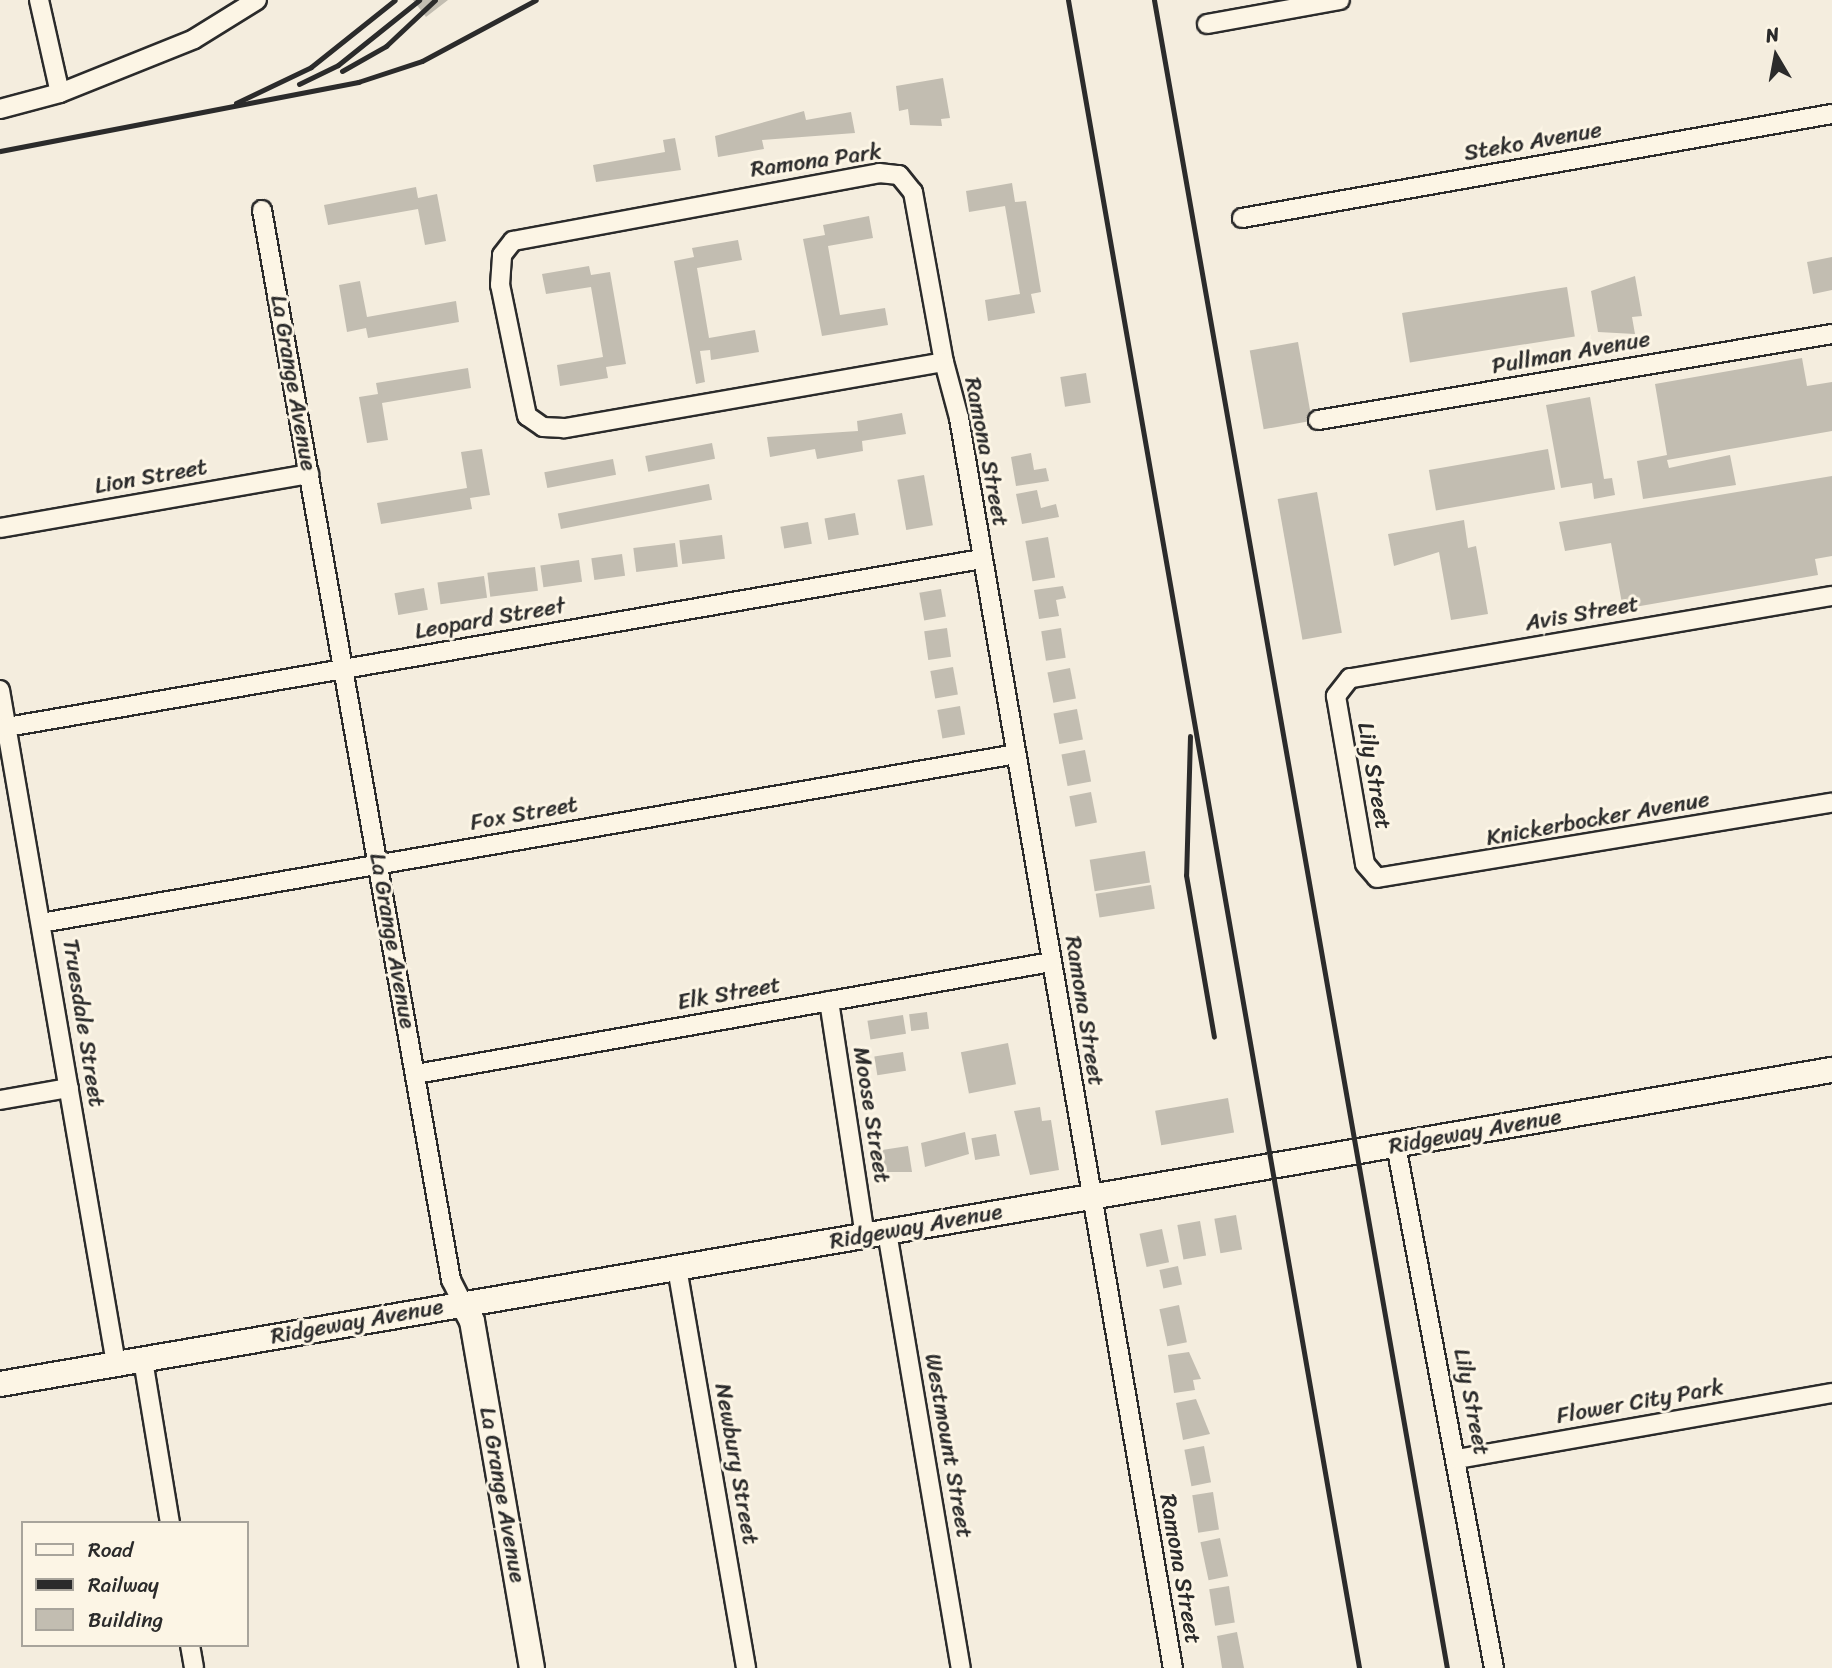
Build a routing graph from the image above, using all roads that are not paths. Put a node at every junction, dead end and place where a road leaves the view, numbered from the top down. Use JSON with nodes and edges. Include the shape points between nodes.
{"nodes":[{"id":1,"x":39,"y":0,"type":"edge"},
{"id":2,"x":257,"y":0,"type":"edge"},
{"id":3,"x":1340,"y":0,"type":"edge"},
{"id":4,"x":1207,"y":24,"type":"dead end"},
{"id":5,"x":60,"y":93,"type":"junction"},
{"id":6,"x":0,"y":109,"type":"edge"},
{"id":7,"x":1832,"y":114,"type":"edge"},
{"id":8,"x":262,"y":210,"type":"dead end"},
{"id":9,"x":1242,"y":218,"type":"dead end"},
{"id":10,"x":1832,"y":334,"type":"edge"},
{"id":11,"x":944,"y":362,"type":"junction"},
{"id":12,"x":1318,"y":420,"type":"dead end"},
{"id":13,"x":309,"y":474,"type":"junction"},
{"id":14,"x":0,"y":528,"type":"edge"},
{"id":15,"x":982,"y":559,"type":"junction"},
{"id":16,"x":1832,"y":596,"type":"edge"},
{"id":17,"x":344,"y":668,"type":"junction"},
{"id":18,"x":1340,"y":683,"type":"joint"},
{"id":19,"x":0,"y":690,"type":"edge"},
{"id":20,"x":6,"y":727,"type":"junction"},
{"id":21,"x":1016,"y":754,"type":"junction"},
{"id":22,"x":1832,"y":803,"type":"edge"},
{"id":23,"x":379,"y":864,"type":"junction"},
{"id":24,"x":1372,"y":876,"type":"joint"},
{"id":25,"x":41,"y":923,"type":"junction"},
{"id":26,"x":1051,"y":962,"type":"junction"},
{"id":27,"x":829,"y":1001,"type":"junction"},
{"id":28,"x":1832,"y":1070,"type":"edge"},
{"id":29,"x":416,"y":1074,"type":"junction"},
{"id":30,"x":69,"y":1088,"type":"junction"},
{"id":31,"x":0,"y":1100,"type":"edge"},
{"id":32,"x":1396,"y":1145,"type":"junction"},
{"id":33,"x":1089,"y":1198,"type":"junction"},
{"id":34,"x":876,"y":1234,"type":"junction"},
{"id":35,"x":677,"y":1268,"type":"junction"},
{"id":36,"x":463,"y":1304,"type":"junction"},
{"id":37,"x":143,"y":1360,"type":"junction"},
{"id":38,"x":116,"y":1364,"type":"junction"},
{"id":39,"x":0,"y":1384,"type":"edge"},
{"id":40,"x":1832,"y":1393,"type":"edge"},
{"id":41,"x":1457,"y":1459,"type":"junction"},
{"id":42,"x":170,"y":1521,"type":"edge"},
{"id":43,"x":190,"y":1647,"type":"edge"},
{"id":44,"x":194,"y":1668,"type":"edge"},
{"id":45,"x":532,"y":1668,"type":"edge"},
{"id":46,"x":747,"y":1668,"type":"edge"},
{"id":47,"x":961,"y":1668,"type":"edge"},
{"id":48,"x":1173,"y":1668,"type":"edge"},
{"id":49,"x":1494,"y":1668,"type":"edge"}],
"edges":[{"from":1,"to":5,"type":"street"},
{"from":2,"to":5,"type":"street","via":[[194,39]]},
{"from":3,"to":4,"type":"street"},
{"from":5,"to":6,"type":"street"},
{"from":7,"to":9,"type":"street","name":"Steko Avenue"},
{"from":8,"to":13,"type":"street","name":"La Grange Avenue"},
{"from":10,"to":12,"type":"street","name":"Pullman Avenue"},
{"from":11,"to":11,"type":"street","name":"Ramona Park","via":[[914,192],[889,172],[540,232],[513,241],[502,255],[500,285],[519,396],[527,416],[543,427]]},
{"from":11,"to":15,"type":"street","name":"Ramona Street"},
{"from":13,"to":14,"type":"street","name":"Lion Street"},
{"from":13,"to":17,"type":"street","name":"La Grange Avenue"},
{"from":15,"to":17,"type":"street","name":"Leopard Street"},
{"from":15,"to":21,"type":"street","name":"Ramona Street"},
{"from":16,"to":18,"type":"street","name":"Avis Street"},
{"from":17,"to":20,"type":"street","name":"Leopard Street"},
{"from":17,"to":23,"type":"street","name":"La Grange Avenue"},
{"from":18,"to":24,"type":"street","name":"Lily Street","via":[[1338,709],[1365,864]]},
{"from":19,"to":20,"type":"street","name":"Truesdale Street"},
{"from":20,"to":25,"type":"street","name":"Truesdale Street"},
{"from":21,"to":23,"type":"street","name":"Fox Street"},
{"from":21,"to":26,"type":"street","name":"Ramona Street"},
{"from":22,"to":24,"type":"street","name":"Knickerbocker Avenue","via":[[1389,879]]},
{"from":23,"to":25,"type":"street","name":"Fox Street"},
{"from":23,"to":29,"type":"street","name":"La Grange Avenue"},
{"from":25,"to":30,"type":"street","name":"Truesdale Street"},
{"from":26,"to":27,"type":"street","name":"Elk Street"},
{"from":26,"to":33,"type":"street","name":"Ramona Street"},
{"from":27,"to":29,"type":"street","name":"Elk Street"},
{"from":27,"to":34,"type":"street","name":"Moose Street"},
{"from":28,"to":32,"type":"street","name":"Ridgeway Avenue"},
{"from":29,"to":36,"type":"street","name":"La Grange Avenue","via":[[451,1280]]},
{"from":30,"to":31,"type":"street"},
{"from":30,"to":38,"type":"street","name":"Truesdale Street"},
{"from":32,"to":33,"type":"street","name":"Ridgeway Avenue"},
{"from":32,"to":41,"type":"street","name":"Lily Street"},
{"from":33,"to":34,"type":"street","name":"Ridgeway Avenue"},
{"from":33,"to":48,"type":"street","name":"Ramona Street"},
{"from":34,"to":35,"type":"street","name":"Ridgeway Avenue"},
{"from":34,"to":47,"type":"street","name":"Westmount Street"},
{"from":35,"to":36,"type":"street","name":"Ridgeway Avenue"},
{"from":35,"to":46,"type":"street","name":"Newbury Street"},
{"from":36,"to":37,"type":"street","name":"Ridgeway Avenue"},
{"from":36,"to":45,"type":"street","name":"La Grange Avenue","via":[[472,1321]]},
{"from":37,"to":38,"type":"street","name":"Ridgeway Avenue"},
{"from":37,"to":42,"type":"street"},
{"from":38,"to":39,"type":"street","name":"Ridgeway Avenue"},
{"from":40,"to":41,"type":"street","name":"Flower City Park"},
{"from":41,"to":49,"type":"street","name":"Lily Street"},
{"from":43,"to":44,"type":"street"}]}
